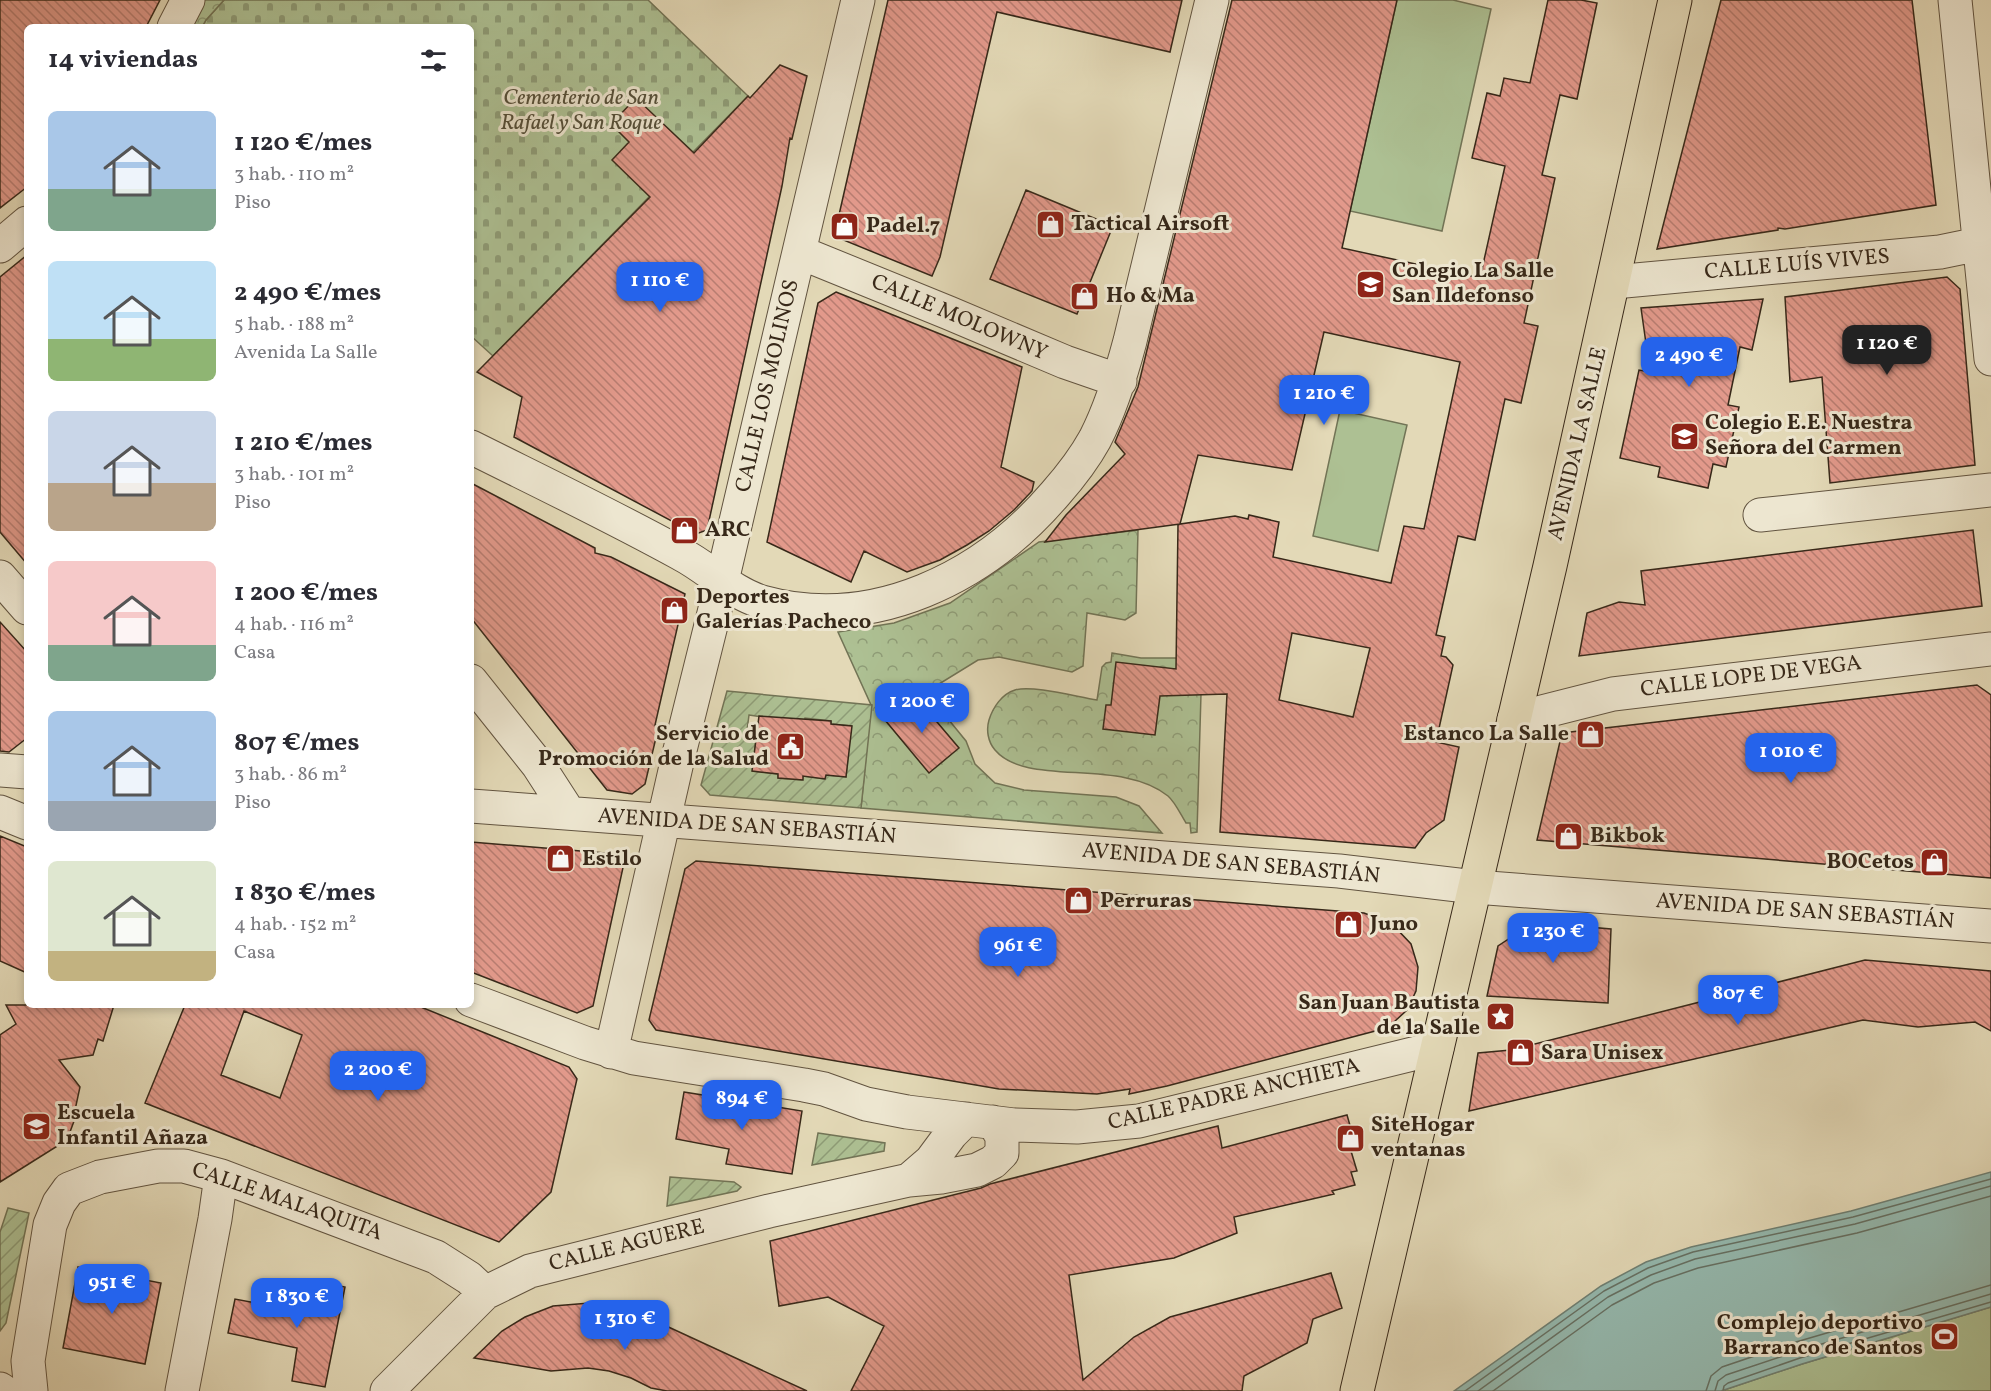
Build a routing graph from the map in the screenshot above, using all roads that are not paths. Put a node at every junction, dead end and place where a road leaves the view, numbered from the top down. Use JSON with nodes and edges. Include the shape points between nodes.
{"nodes":[{"id":1,"x":188,"y":0,"type":"edge"},
{"id":2,"x":858,"y":0,"type":"edge"},
{"id":3,"x":1212,"y":0,"type":"edge"},
{"id":4,"x":1675,"y":0,"type":"edge"},
{"id":5,"x":1955,"y":0,"type":"edge"},
{"id":6,"x":176,"y":24,"type":"edge"},
{"id":7,"x":24,"y":226,"type":"edge"},
{"id":8,"x":1979,"y":244,"type":"junction"},
{"id":9,"x":0,"y":246,"type":"edge"},
{"id":10,"x":799,"y":252,"type":"junction"},
{"id":11,"x":1614,"y":282,"type":"junction"},
{"id":12,"x":1991,"y":358,"type":"edge"},
{"id":13,"x":1120,"y":381,"type":"junction"},
{"id":14,"x":474,"y":449,"type":"edge"},
{"id":15,"x":1991,"y":490,"type":"edge"},
{"id":16,"x":1760,"y":515,"type":"dead end"},
{"id":17,"x":0,"y":577,"type":"edge"},
{"id":18,"x":722,"y":581,"type":"junction"},
{"id":19,"x":24,"y":605,"type":"edge"},
{"id":20,"x":1991,"y":649,"type":"edge"},
{"id":21,"x":474,"y":685,"type":"edge"},
{"id":22,"x":1514,"y":720,"type":"junction"},
{"id":23,"x":0,"y":770,"type":"edge"},
{"id":24,"x":24,"y":772,"type":"edge"},
{"id":25,"x":474,"y":806,"type":"edge"},
{"id":26,"x":0,"y":812,"type":"edge"},
{"id":27,"x":569,"y":813,"type":"junction"},
{"id":28,"x":664,"y":820,"type":"junction"},
{"id":29,"x":24,"y":822,"type":"edge"},
{"id":30,"x":1474,"y":887,"type":"junction"},
{"id":31,"x":1991,"y":926,"type":"edge"},
{"id":32,"x":474,"y":1001,"type":"edge"},
{"id":33,"x":1437,"y":1048,"type":"junction"},
{"id":34,"x":611,"y":1052,"type":"junction"},
{"id":35,"x":980,"y":1121,"type":"junction"},
{"id":36,"x":221,"y":1176,"type":"junction"},
{"id":37,"x":909,"y":1180,"type":"junction"},
{"id":38,"x":484,"y":1293,"type":"junction"},
{"id":39,"x":31,"y":1391,"type":"edge"},
{"id":40,"x":182,"y":1391,"type":"edge"},
{"id":41,"x":387,"y":1391,"type":"edge"},
{"id":42,"x":1357,"y":1391,"type":"edge"}],
"edges":[{"from":1,"to":6,"type":"street"},
{"from":2,"to":10,"type":"street","name":"CALLE LOS MOLINOS"},
{"from":3,"to":13,"type":"street"},
{"from":4,"to":11,"type":"main road","name":"AVENIDA LA SALLE"},
{"from":5,"to":8,"type":"street"},
{"from":7,"to":9,"type":"street"},
{"from":8,"to":11,"type":"street","name":"CALLE LUÍS VIVES","via":[[1940,252]]},
{"from":8,"to":12,"type":"street"},
{"from":10,"to":13,"type":"street","name":"CALLE MOLOWNY"},
{"from":10,"to":18,"type":"street","name":"CALLE LOS MOLINOS"},
{"from":11,"to":22,"type":"main road","name":"AVENIDA LA SALLE"},
{"from":13,"to":18,"type":"street","via":[[1080,464],[1037,516],[1005,544],[944,582],[885,604],[839,611],[761,601]]},
{"from":14,"to":18,"type":"street","via":[[681,554]]},
{"from":15,"to":16,"type":"street"},
{"from":17,"to":19,"type":"street"},
{"from":18,"to":28,"type":"street","name":"CALLE LOS MOLINOS"},
{"from":20,"to":22,"type":"street","name":"CALLE LOPE DE VEGA","via":[[1613,694]]},
{"from":21,"to":27,"type":"street","via":[[538,765]]},
{"from":22,"to":30,"type":"main road","name":"AVENIDA LA SALLE"},
{"from":23,"to":24,"type":"street"},
{"from":25,"to":27,"type":"street","name":"AVENIDA DE SAN SEBASTIÁN"},
{"from":26,"to":29,"type":"street"},
{"from":27,"to":28,"type":"street","name":"AVENIDA DE SAN SEBASTIÁN"},
{"from":28,"to":30,"type":"street","name":"AVENIDA DE SAN SEBASTIÁN","via":[[1339,871]]},
{"from":28,"to":34,"type":"street","name":"CALLE LOS MOLINOS"},
{"from":30,"to":31,"type":"street","name":"AVENIDA DE SAN SEBASTIÁN"},
{"from":30,"to":33,"type":"main road","name":"AVENIDA LA SALLE"},
{"from":32,"to":34,"type":"street","name":"CALLE PADRE ANCHIETA"},
{"from":33,"to":35,"type":"street","name":"CALLE PADRE ANCHIETA","via":[[1139,1121],[1077,1127]]},
{"from":33,"to":42,"type":"main road","name":"AVENIDA LA SALLE"},
{"from":34,"to":35,"type":"street","name":"CALLE PADRE ANCHIETA","via":[[824,1089],[866,1104],[907,1112]]},
{"from":35,"to":37,"type":"street","name":"CALLE AGUERE"},
{"from":35,"to":37,"type":"street","name":"CALLE AGUERE","via":[[1002,1136],[1002,1153],[993,1162],[968,1172]]},
{"from":36,"to":38,"type":"street","name":"CALLE MALAQUITA","via":[[436,1257]]},
{"from":36,"to":39,"type":"street","name":"CALLE MALAQUITA","via":[[184,1166],[158,1166],[100,1177],[69,1189],[50,1225],[28,1361]]},
{"from":36,"to":40,"type":"street"},
{"from":37,"to":38,"type":"street","name":"CALLE AGUERE","via":[[530,1270]]},
{"from":38,"to":41,"type":"street","name":"CALLE AGUERE"}]}
